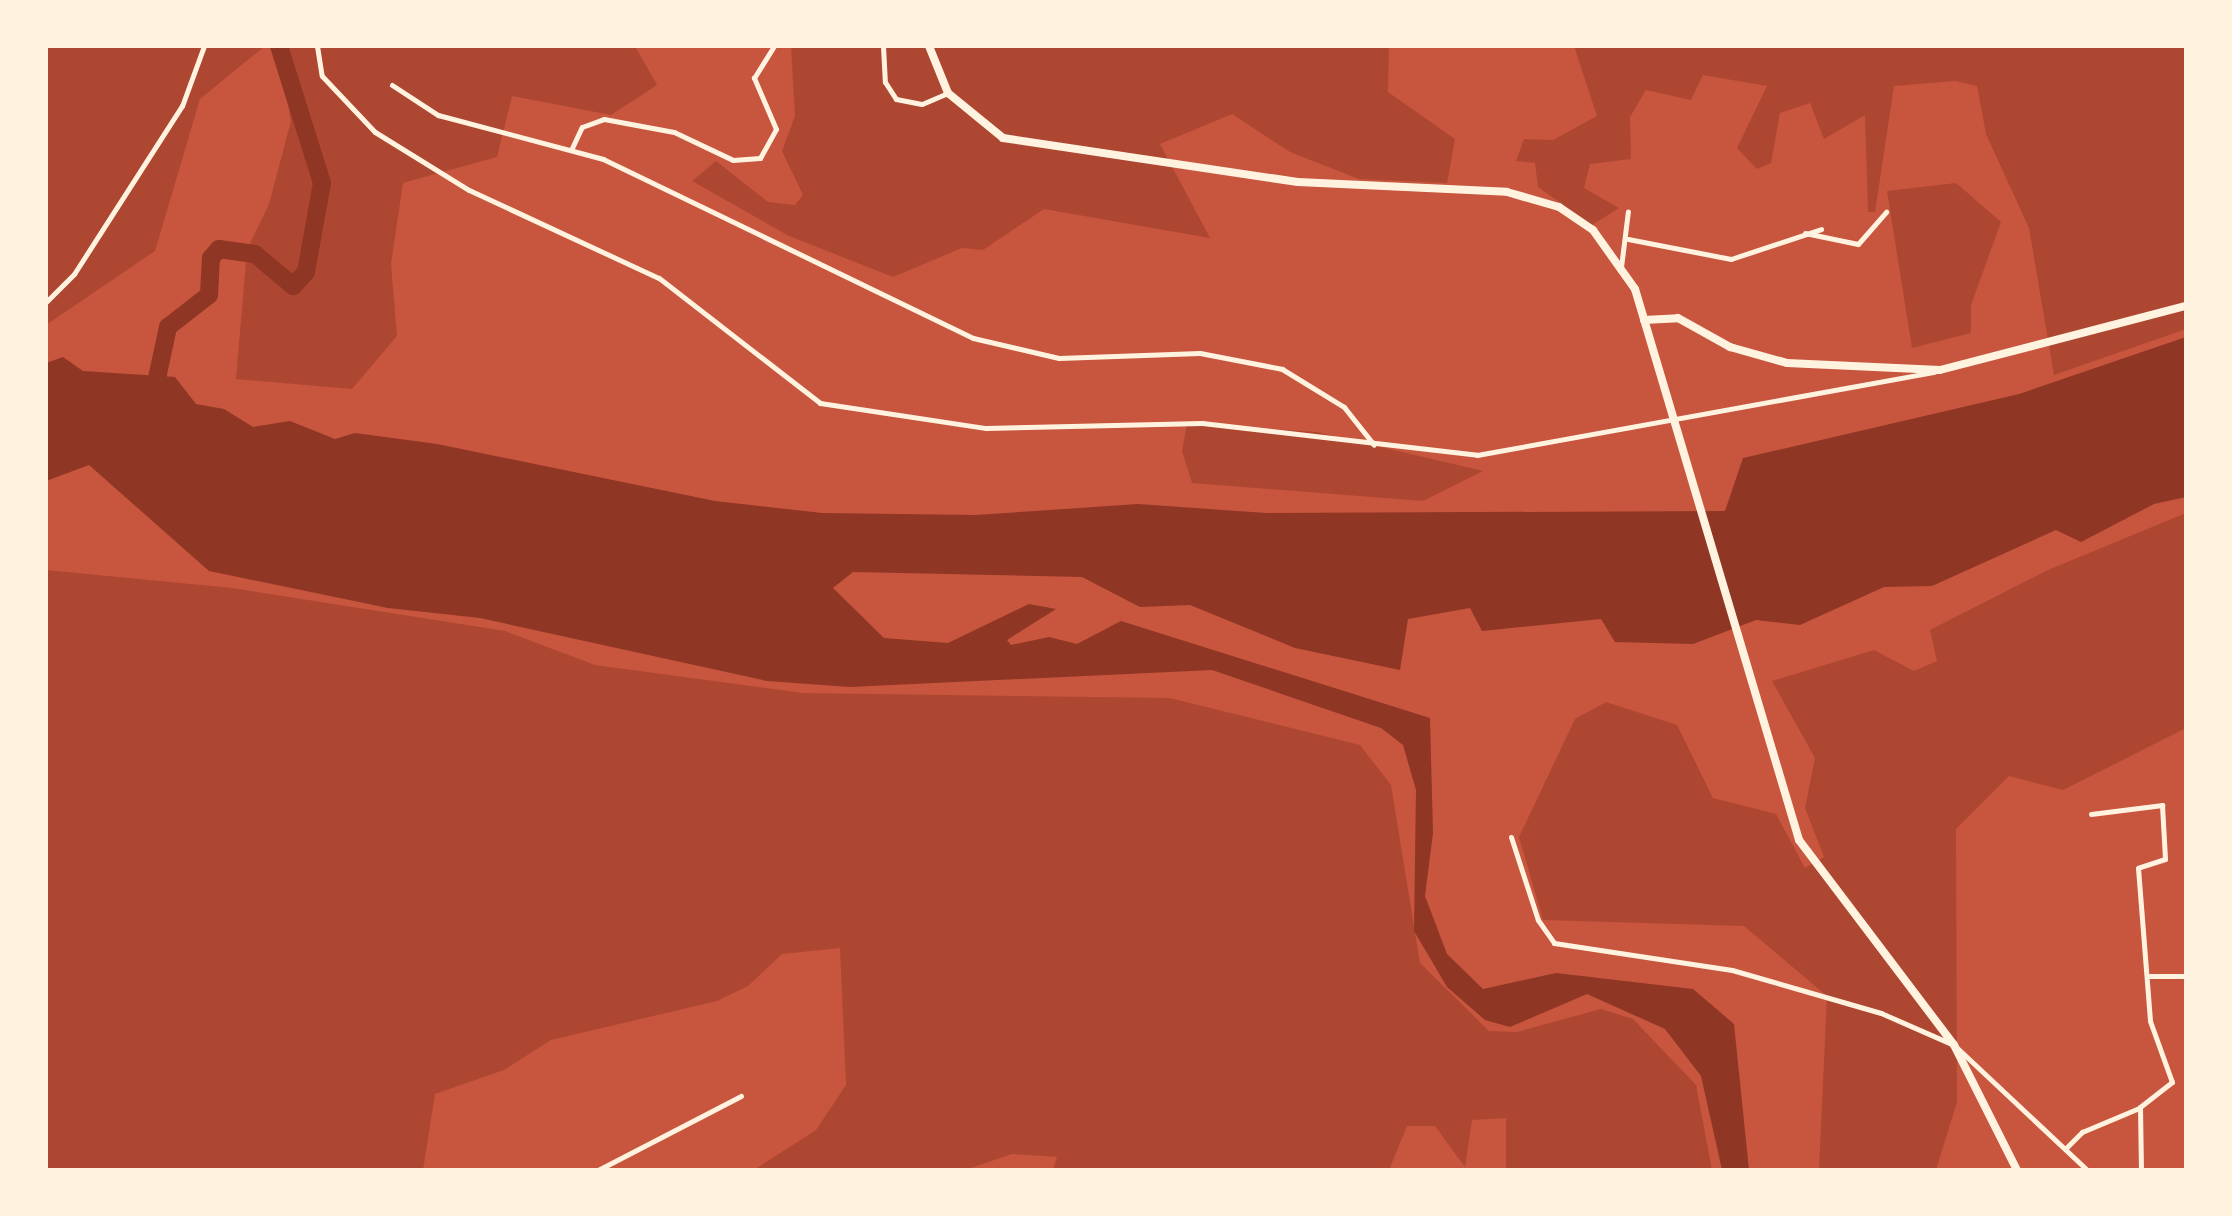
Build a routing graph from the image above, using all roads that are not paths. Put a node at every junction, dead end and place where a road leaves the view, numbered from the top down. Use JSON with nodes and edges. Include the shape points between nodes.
{"nodes":[{"id":1,"x":204,"y":46,"type":"edge"},
{"id":2,"x":317,"y":46,"type":"edge"},
{"id":3,"x":774,"y":46,"type":"edge"},
{"id":4,"x":883,"y":46,"type":"edge"},
{"id":5,"x":929,"y":46,"type":"edge"},
{"id":6,"x":392,"y":85,"type":"dead end"},
{"id":7,"x":948,"y":93,"type":"junction"},
{"id":8,"x":572,"y":148,"type":"junction"},
{"id":9,"x":1628,"y":211,"type":"dead end"},
{"id":10,"x":1886,"y":212,"type":"dead end"},
{"id":11,"x":1821,"y":229,"type":"dead end"},
{"id":12,"x":1804,"y":233,"type":"junction"},
{"id":13,"x":1628,"y":239,"type":"junction"},
{"id":14,"x":1621,"y":267,"type":"junction"},
{"id":15,"x":46,"y":302,"type":"edge"},
{"id":16,"x":2186,"y":306,"type":"edge"},
{"id":17,"x":1646,"y":324,"type":"junction"},
{"id":18,"x":1872,"y":370,"type":"junction"},
{"id":19,"x":1940,"y":370,"type":"junction"},
{"id":20,"x":1872,"y":382,"type":"junction"},
{"id":21,"x":1374,"y":445,"type":"junction"},
{"id":22,"x":2091,"y":814,"type":"dead end"},
{"id":23,"x":1511,"y":837,"type":"dead end"},
{"id":24,"x":2150,"y":976,"type":"junction"},
{"id":25,"x":2186,"y":976,"type":"edge"},
{"id":26,"x":1954,"y":1045,"type":"junction"},
{"id":27,"x":741,"y":1096,"type":"dead end"},
{"id":28,"x":2140,"y":1107,"type":"junction"},
{"id":29,"x":2066,"y":1148,"type":"junction"},
{"id":30,"x":598,"y":1170,"type":"edge"},
{"id":31,"x":1396,"y":1170,"type":"edge"},
{"id":32,"x":1412,"y":1170,"type":"edge"},
{"id":33,"x":2017,"y":1170,"type":"edge"},
{"id":34,"x":2087,"y":1170,"type":"edge"},
{"id":35,"x":2141,"y":1170,"type":"edge"}],
"edges":[{"from":1,"to":15,"type":"street","via":[[182,106],[74,274]]},
{"from":2,"to":21,"type":"street","via":[[322,76],[375,132],[469,190],[659,278],[820,403],[986,428],[1202,423]]},
{"from":3,"to":8,"type":"street","via":[[754,78],[776,129],[760,158],[733,160],[674,132],[604,119],[582,127]]},
{"from":4,"to":7,"type":"street","via":[[885,82],[896,99],[922,104]]},
{"from":5,"to":7,"type":"main road"},
{"from":6,"to":8,"type":"street","via":[[438,115]]},
{"from":7,"to":14,"type":"main road","via":[[1003,138],[1062,151],[1352,187],[1507,192],[1559,207],[1593,230]]},
{"from":8,"to":21,"type":"street","via":[[949,329],[1059,358],[1200,353],[1282,369],[1344,407]]},
{"from":9,"to":13,"type":"street"},
{"from":10,"to":12,"type":"street","via":[[1858,244]]},
{"from":11,"to":12,"type":"street"},
{"from":12,"to":13,"type":"street","via":[[1726,259]]},
{"from":13,"to":14,"type":"street"},
{"from":14,"to":17,"type":"main road"},
{"from":16,"to":19,"type":"main road"},
{"from":17,"to":18,"type":"main road","via":[[1689,321],[1765,359]]},
{"from":17,"to":26,"type":"main road","via":[[1799,840]]},
{"from":18,"to":19,"type":"main road"},
{"from":18,"to":20,"type":"street"},
{"from":19,"to":20,"type":"street"},
{"from":20,"to":21,"type":"street","via":[[1477,455]]},
{"from":22,"to":24,"type":"street","via":[[2162,805],[2165,859],[2138,868]]},
{"from":23,"to":26,"type":"street","via":[[1538,920],[1565,949],[1761,976],[1858,1005]]},
{"from":24,"to":25,"type":"street"},
{"from":24,"to":28,"type":"street","via":[[2150,1021],[2172,1082]]},
{"from":26,"to":29,"type":"street"},
{"from":26,"to":33,"type":"main road"},
{"from":27,"to":30,"type":"street"},
{"from":28,"to":29,"type":"street","via":[[2082,1132]]},
{"from":28,"to":35,"type":"street"},
{"from":29,"to":34,"type":"street"},
{"from":31,"to":32,"type":"street"}]}
